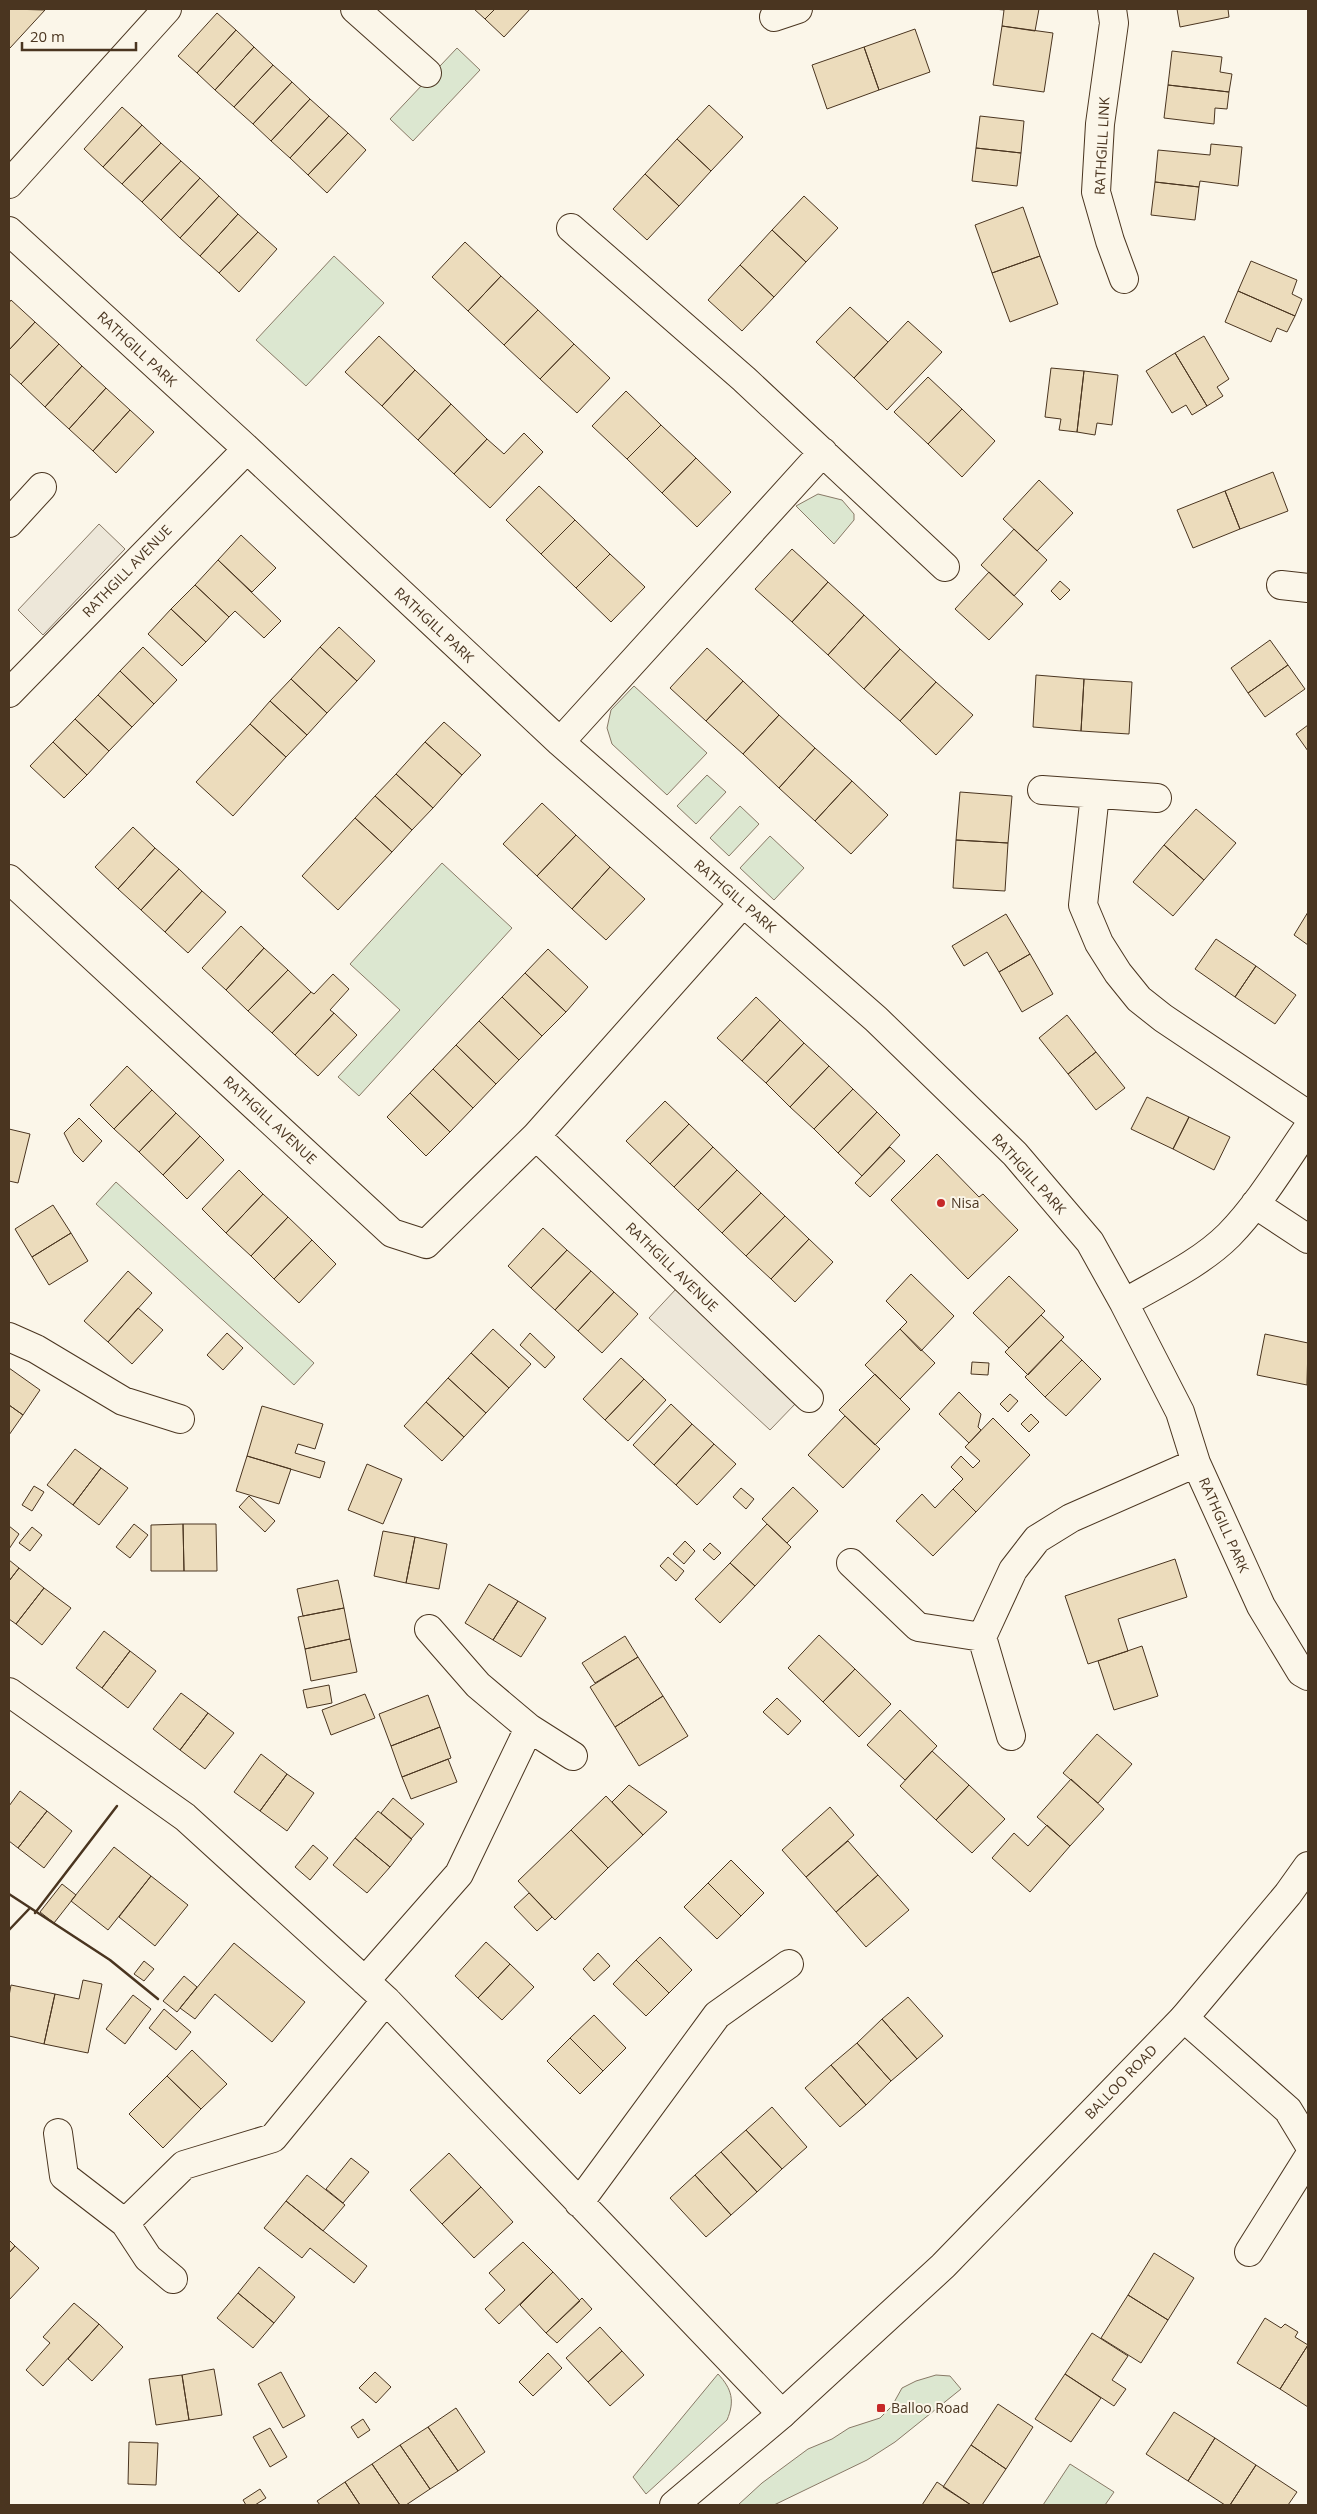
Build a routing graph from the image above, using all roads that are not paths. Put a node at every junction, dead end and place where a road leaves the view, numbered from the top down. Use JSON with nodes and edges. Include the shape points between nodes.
{"nodes":[{"id":1,"x":167,"y":9,"type":"edge"},
{"id":2,"x":355,"y":9,"type":"edge"},
{"id":3,"x":1112,"y":9,"type":"edge"},
{"id":4,"x":427,"y":73,"type":"dead end"},
{"id":5,"x":9,"y":184,"type":"edge"},
{"id":6,"x":571,"y":228,"type":"dead end"},
{"id":7,"x":9,"y":231,"type":"edge"},
{"id":8,"x":1124,"y":280,"type":"dead end"},
{"id":9,"x":247,"y":449,"type":"junction"},
{"id":10,"x":823,"y":452,"type":"junction"},
{"id":11,"x":42,"y":487,"type":"dead end"},
{"id":12,"x":9,"y":523,"type":"edge"},
{"id":13,"x":945,"y":567,"type":"dead end"},
{"id":14,"x":1281,"y":585,"type":"dead end"},
{"id":15,"x":1308,"y":588,"type":"edge"},
{"id":16,"x":13,"y":681,"type":"edge"},
{"id":17,"x":560,"y":742,"type":"junction"},
{"id":18,"x":1042,"y":790,"type":"dead end"},
{"id":19,"x":1095,"y":794,"type":"junction"},
{"id":20,"x":1157,"y":798,"type":"dead end"},
{"id":21,"x":9,"y":879,"type":"edge"},
{"id":22,"x":743,"y":903,"type":"junction"},
{"id":23,"x":1308,"y":1116,"type":"edge"},
{"id":24,"x":1308,"y":1128,"type":"edge"},
{"id":25,"x":536,"y":1136,"type":"junction"},
{"id":26,"x":1255,"y":1204,"type":"junction"},
{"id":27,"x":1308,"y":1239,"type":"edge"},
{"id":28,"x":1124,"y":1303,"type":"junction"},
{"id":29,"x":9,"y":1337,"type":"edge"},
{"id":30,"x":809,"y":1398,"type":"dead end"},
{"id":31,"x":180,"y":1419,"type":"dead end"},
{"id":32,"x":1196,"y":1463,"type":"junction"},
{"id":33,"x":851,"y":1563,"type":"dead end"},
{"id":34,"x":429,"y":1629,"type":"dead end"},
{"id":35,"x":982,"y":1637,"type":"junction"},
{"id":36,"x":1308,"y":1676,"type":"edge"},
{"id":37,"x":9,"y":1692,"type":"edge"},
{"id":38,"x":529,"y":1728,"type":"junction"},
{"id":39,"x":1011,"y":1736,"type":"dead end"},
{"id":40,"x":573,"y":1756,"type":"dead end"},
{"id":41,"x":1308,"y":1866,"type":"edge"},
{"id":42,"x":789,"y":1964,"type":"dead end"},
{"id":43,"x":365,"y":1981,"type":"junction"},
{"id":44,"x":386,"y":2000,"type":"junction"},
{"id":45,"x":1184,"y":2018,"type":"junction"},
{"id":46,"x":58,"y":2133,"type":"dead end"},
{"id":47,"x":1308,"y":2142,"type":"edge"},
{"id":48,"x":1308,"y":2158,"type":"edge"},
{"id":49,"x":579,"y":2203,"type":"junction"},
{"id":50,"x":125,"y":2223,"type":"junction"},
{"id":51,"x":1249,"y":2252,"type":"dead end"},
{"id":52,"x":173,"y":2279,"type":"dead end"},
{"id":53,"x":782,"y":2414,"type":"junction"},
{"id":54,"x":674,"y":2505,"type":"edge"}],
"edges":[{"from":1,"to":5,"type":"street"},
{"from":2,"to":4,"type":"street"},
{"from":3,"to":8,"type":"street","name":"RATHGILL LINK","via":[[1114,23],[1100,124],[1096,192]]},
{"from":6,"to":10,"type":"street"},
{"from":7,"to":9,"type":"street","name":"RATHGILL PARK"},
{"from":9,"to":16,"type":"street","name":"RATHGILL AVENUE"},
{"from":9,"to":17,"type":"street","name":"RATHGILL PARK"},
{"from":10,"to":13,"type":"street"},
{"from":10,"to":17,"type":"street"},
{"from":11,"to":12,"type":"street"},
{"from":14,"to":15,"type":"street"},
{"from":17,"to":22,"type":"street","name":"RATHGILL PARK"},
{"from":18,"to":19,"type":"street"},
{"from":19,"to":20,"type":"street"},
{"from":19,"to":23,"type":"street","via":[[1084,905],[1099,943],[1118,973],[1139,999],[1163,1018]]},
{"from":21,"to":25,"type":"street","name":"RATHGILL AVENUE","via":[[392,1233],[426,1244]]},
{"from":22,"to":25,"type":"street","name":"RATHGILL AVENUE"},
{"from":22,"to":28,"type":"street","name":"RATHGILL PARK","via":[[876,1019],[1015,1154],[1090,1242]]},
{"from":24,"to":26,"type":"street"},
{"from":25,"to":30,"type":"street","name":"RATHGILL AVENUE"},
{"from":26,"to":27,"type":"street"},
{"from":26,"to":28,"type":"street","via":[[1228,1236],[1195,1261]]},
{"from":28,"to":32,"type":"street","name":"RATHGILL PARK","via":[[1180,1412]]},
{"from":29,"to":31,"type":"street","via":[[36,1349],[123,1401]]},
{"from":32,"to":35,"type":"street","via":[[1071,1518],[1037,1539],[1012,1570]]},
{"from":32,"to":36,"type":"street","name":"RATHGILL PARK","via":[[1261,1606],[1301,1672]]},
{"from":33,"to":35,"type":"street","via":[[918,1627]]},
{"from":34,"to":38,"type":"street","via":[[478,1685]]},
{"from":35,"to":39,"type":"street"},
{"from":37,"to":43,"type":"street","via":[[185,1817]]},
{"from":38,"to":40,"type":"street"},
{"from":38,"to":43,"type":"street","via":[[459,1874]]},
{"from":41,"to":45,"type":"street","name":"BALLOO ROAD"},
{"from":42,"to":49,"type":"street","via":[[717,2015]]},
{"from":43,"to":44,"type":"street"},
{"from":44,"to":49,"type":"street"},
{"from":44,"to":50,"type":"street","via":[[273,2138],[184,2165]]},
{"from":45,"to":47,"type":"street","via":[[1288,2110]]},
{"from":45,"to":53,"type":"street","name":"BALLOO ROAD","via":[[943,2266]]},
{"from":46,"to":50,"type":"street","via":[[64,2176]]},
{"from":48,"to":51,"type":"street"},
{"from":49,"to":53,"type":"street"},
{"from":50,"to":52,"type":"street","via":[[148,2258]]},
{"from":53,"to":54,"type":"street","name":"BALLOO ROAD"}]}
